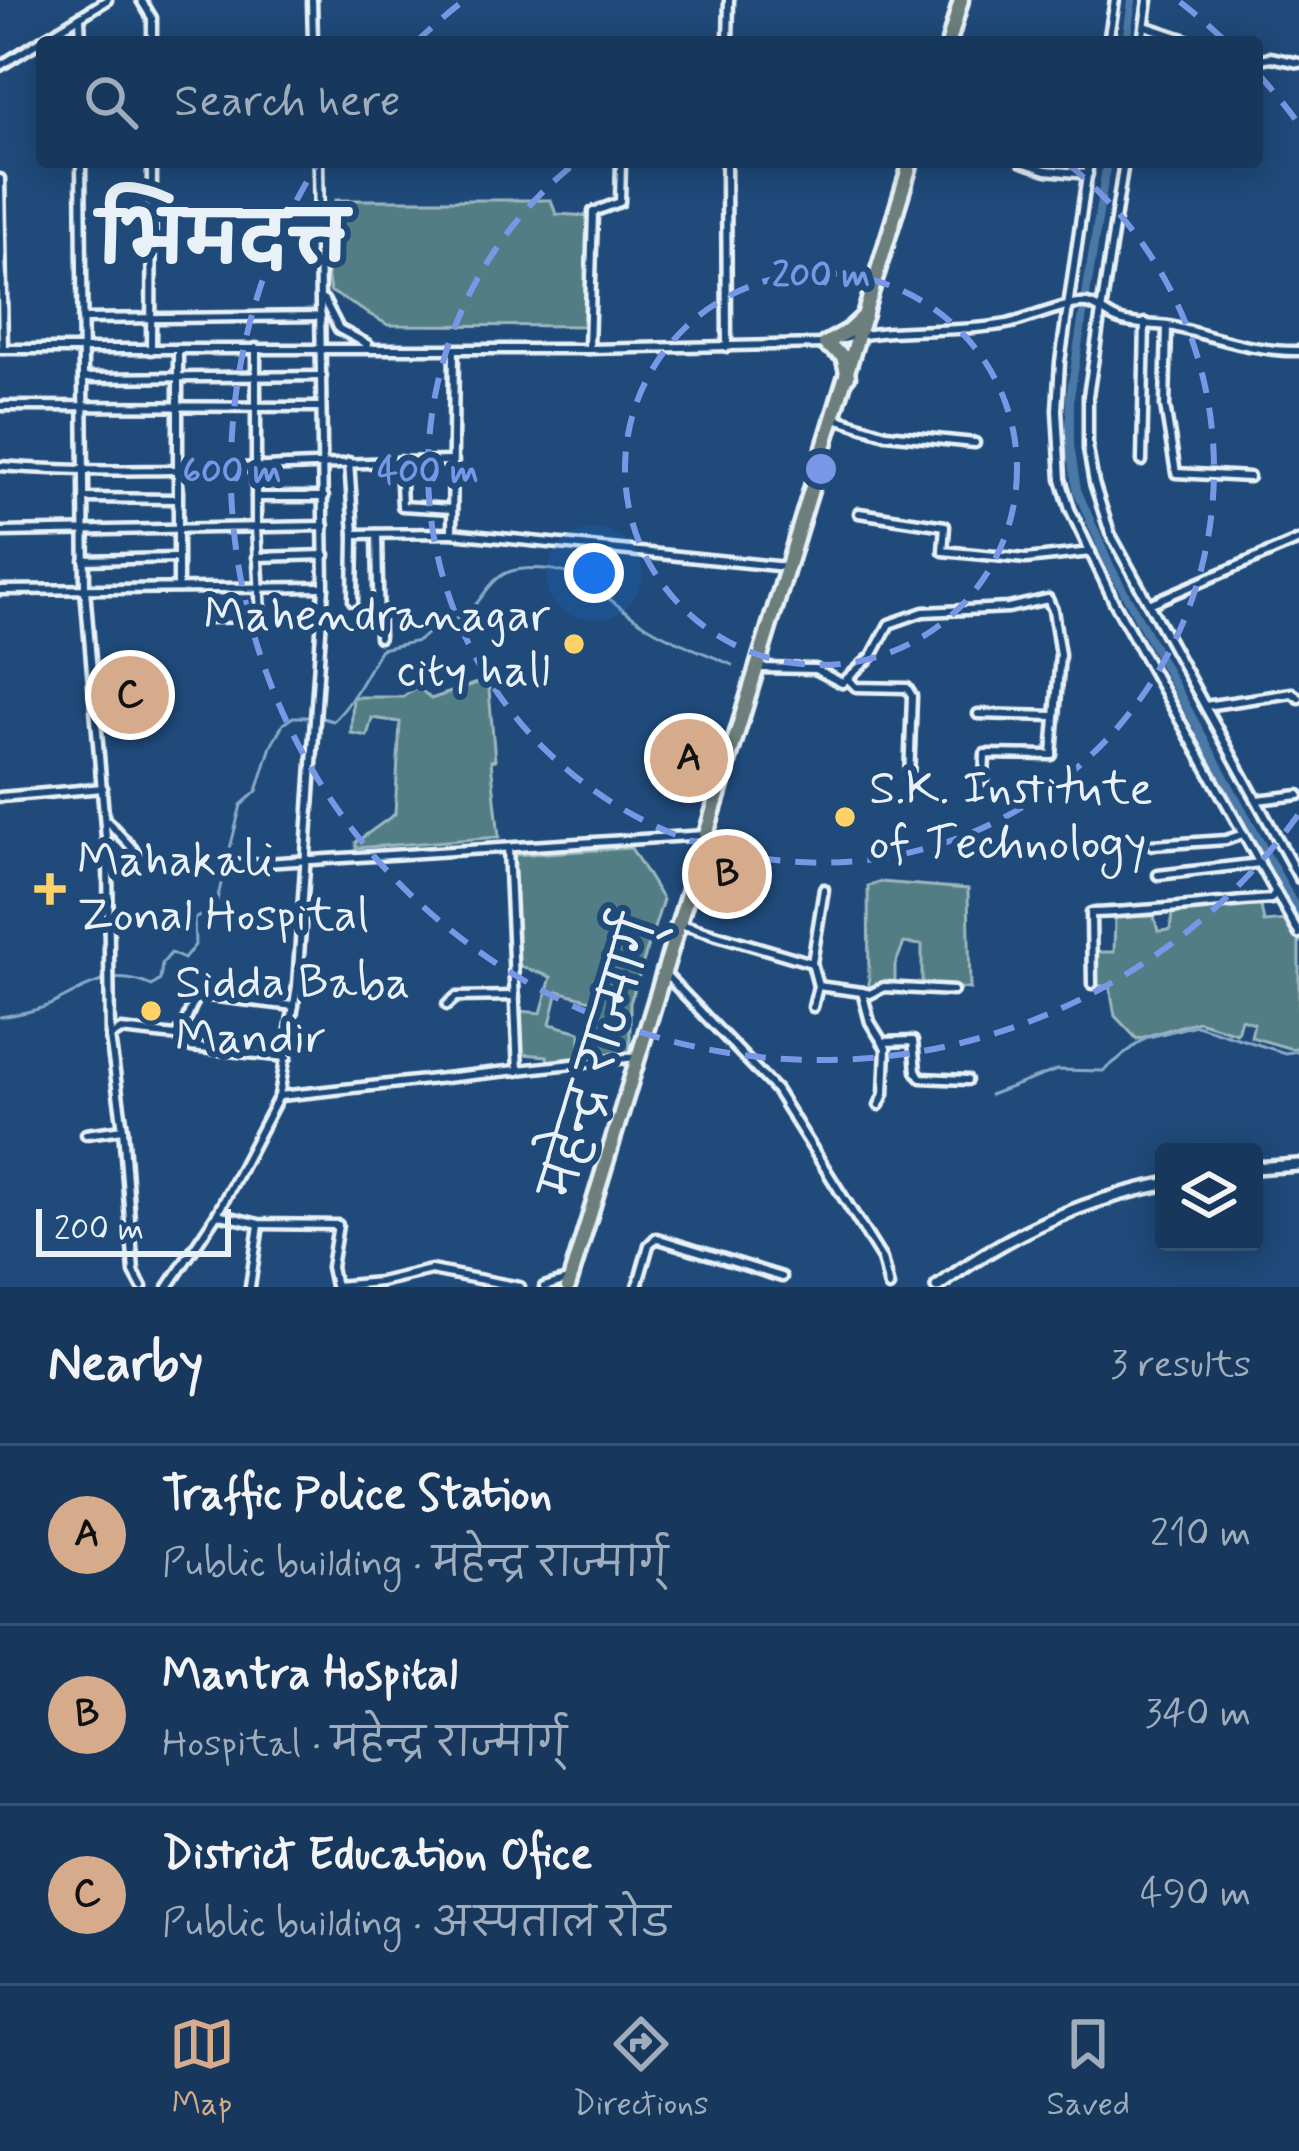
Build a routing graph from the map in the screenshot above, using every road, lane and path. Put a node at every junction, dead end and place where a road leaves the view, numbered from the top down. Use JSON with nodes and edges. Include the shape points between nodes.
{"nodes":[{"id":1,"x":107,"y":0,"type":"edge"},
{"id":2,"x":141,"y":0,"type":"edge"},
{"id":3,"x":312,"y":0,"type":"edge"},
{"id":4,"x":729,"y":0,"type":"edge"},
{"id":5,"x":961,"y":0,"type":"edge"},
{"id":6,"x":1114,"y":0,"type":"edge"},
{"id":7,"x":1148,"y":0,"type":"edge"},
{"id":8,"x":80,"y":18,"type":"junction"},
{"id":9,"x":1145,"y":26,"type":"junction"},
{"id":10,"x":50,"y":36,"type":"edge"},
{"id":11,"x":81,"y":36,"type":"edge"},
{"id":12,"x":152,"y":36,"type":"edge"},
{"id":13,"x":314,"y":36,"type":"edge"},
{"id":14,"x":728,"y":36,"type":"edge"},
{"id":15,"x":951,"y":36,"type":"edge"},
{"id":16,"x":1109,"y":36,"type":"edge"},
{"id":17,"x":1143,"y":36,"type":"edge"},
{"id":18,"x":1175,"y":36,"type":"edge"},
{"id":19,"x":36,"y":44,"type":"edge"},
{"id":20,"x":1263,"y":59,"type":"edge"},
{"id":21,"x":1298,"y":60,"type":"edge"},
{"id":22,"x":0,"y":66,"type":"edge"},
{"id":23,"x":81,"y":168,"type":"edge"},
{"id":24,"x":152,"y":168,"type":"edge"},
{"id":25,"x":318,"y":168,"type":"edge"},
{"id":26,"x":622,"y":168,"type":"edge"},
{"id":27,"x":726,"y":168,"type":"edge"},
{"id":28,"x":909,"y":168,"type":"edge"},
{"id":29,"x":1040,"y":168,"type":"edge"},
{"id":30,"x":1088,"y":168,"type":"edge"},
{"id":31,"x":1123,"y":168,"type":"edge"},
{"id":32,"x":1088,"y":174,"type":"junction"},
{"id":33,"x":0,"y":179,"type":"edge"},
{"id":34,"x":321,"y":291,"type":"junction"},
{"id":35,"x":1074,"y":304,"type":"junction"},
{"id":36,"x":1101,"y":310,"type":"junction"},
{"id":37,"x":869,"y":311,"type":"junction"},
{"id":38,"x":321,"y":316,"type":"junction"},
{"id":39,"x":151,"y":318,"type":"junction"},
{"id":40,"x":82,"y":319,"type":"junction"},
{"id":41,"x":1144,"y":323,"type":"junction"},
{"id":42,"x":1167,"y":326,"type":"junction"},
{"id":43,"x":861,"y":334,"type":"junction"},
{"id":44,"x":825,"y":344,"type":"junction"},
{"id":45,"x":322,"y":347,"type":"junction"},
{"id":46,"x":383,"y":347,"type":"junction"},
{"id":47,"x":727,"y":347,"type":"junction"},
{"id":48,"x":256,"y":348,"type":"junction"},
{"id":49,"x":1,"y":349,"type":"edge"},
{"id":50,"x":454,"y":349,"type":"junction"},
{"id":51,"x":589,"y":349,"type":"junction"},
{"id":52,"x":82,"y":350,"type":"junction"},
{"id":53,"x":178,"y":350,"type":"junction"},
{"id":54,"x":151,"y":351,"type":"junction"},
{"id":55,"x":1299,"y":351,"type":"edge"},
{"id":56,"x":255,"y":376,"type":"junction"},
{"id":57,"x":322,"y":376,"type":"junction"},
{"id":58,"x":849,"y":377,"type":"junction"},
{"id":59,"x":82,"y":378,"type":"junction"},
{"id":60,"x":175,"y":378,"type":"junction"},
{"id":61,"x":0,"y":406,"type":"edge"},
{"id":62,"x":254,"y":406,"type":"junction"},
{"id":63,"x":321,"y":406,"type":"junction"},
{"id":64,"x":82,"y":407,"type":"junction"},
{"id":65,"x":178,"y":407,"type":"junction"},
{"id":66,"x":835,"y":418,"type":"junction"},
{"id":67,"x":975,"y":443,"type":"dead end"},
{"id":68,"x":349,"y":461,"type":"junction"},
{"id":69,"x":400,"y":461,"type":"junction"},
{"id":70,"x":454,"y":461,"type":"junction"},
{"id":71,"x":1142,"y":461,"type":"dead end"},
{"id":72,"x":0,"y":466,"type":"edge"},
{"id":73,"x":324,"y":466,"type":"junction"},
{"id":74,"x":257,"y":469,"type":"junction"},
{"id":75,"x":84,"y":471,"type":"junction"},
{"id":76,"x":177,"y":471,"type":"junction"},
{"id":77,"x":1249,"y":477,"type":"dead end"},
{"id":78,"x":256,"y":497,"type":"junction"},
{"id":79,"x":324,"y":497,"type":"junction"},
{"id":80,"x":84,"y":498,"type":"junction"},
{"id":81,"x":176,"y":499,"type":"junction"},
{"id":82,"x":452,"y":509,"type":"junction"},
{"id":83,"x":860,"y":513,"type":"dead end"},
{"id":84,"x":324,"y":526,"type":"junction"},
{"id":85,"x":256,"y":528,"type":"junction"},
{"id":86,"x":176,"y":529,"type":"junction"},
{"id":87,"x":84,"y":531,"type":"junction"},
{"id":88,"x":0,"y":532,"type":"edge"},
{"id":89,"x":452,"y":533,"type":"junction"},
{"id":90,"x":354,"y":534,"type":"junction"},
{"id":91,"x":377,"y":534,"type":"junction"},
{"id":92,"x":1299,"y":540,"type":"edge"},
{"id":93,"x":1091,"y":552,"type":"junction"},
{"id":94,"x":325,"y":555,"type":"junction"},
{"id":95,"x":257,"y":557,"type":"junction"},
{"id":96,"x":177,"y":558,"type":"junction"},
{"id":97,"x":84,"y":560,"type":"junction"},
{"id":98,"x":789,"y":567,"type":"junction"},
{"id":99,"x":258,"y":586,"type":"junction"},
{"id":100,"x":324,"y":587,"type":"junction"},
{"id":101,"x":178,"y":588,"type":"junction"},
{"id":102,"x":85,"y":589,"type":"junction"},
{"id":103,"x":0,"y":590,"type":"edge"},
{"id":104,"x":353,"y":601,"type":"dead end"},
{"id":105,"x":1149,"y":604,"type":"junction"},
{"id":106,"x":207,"y":618,"type":"dead end"},
{"id":107,"x":379,"y":637,"type":"dead end"},
{"id":108,"x":757,"y":668,"type":"junction"},
{"id":109,"x":850,"y":680,"type":"junction"},
{"id":110,"x":1299,"y":698,"type":"edge"},
{"id":111,"x":1205,"y":706,"type":"junction"},
{"id":112,"x":978,"y":714,"type":"dead end"},
{"id":113,"x":1054,"y":716,"type":"junction"},
{"id":114,"x":909,"y":780,"type":"dead end"},
{"id":115,"x":984,"y":780,"type":"dead end"},
{"id":116,"x":103,"y":788,"type":"junction"},
{"id":117,"x":1299,"y":795,"type":"edge"},
{"id":118,"x":0,"y":797,"type":"edge"},
{"id":119,"x":1257,"y":800,"type":"junction"},
{"id":120,"x":106,"y":819,"type":"junction"},
{"id":121,"x":1244,"y":834,"type":"junction"},
{"id":122,"x":708,"y":835,"type":"junction"},
{"id":123,"x":1152,"y":845,"type":"dead end"},
{"id":124,"x":508,"y":848,"type":"junction"},
{"id":125,"x":303,"y":861,"type":"junction"},
{"id":126,"x":108,"y":862,"type":"junction"},
{"id":127,"x":145,"y":862,"type":"junction"},
{"id":128,"x":1260,"y":863,"type":"junction"},
{"id":129,"x":1158,"y":874,"type":"dead end"},
{"id":130,"x":1299,"y":878,"type":"edge"},
{"id":131,"x":824,"y":889,"type":"dead end"},
{"id":132,"x":1276,"y":892,"type":"junction"},
{"id":133,"x":680,"y":924,"type":"junction"},
{"id":134,"x":1299,"y":934,"type":"edge"},
{"id":135,"x":812,"y":963,"type":"junction"},
{"id":136,"x":666,"y":975,"type":"junction"},
{"id":137,"x":1092,"y":984,"type":"dead end"},
{"id":138,"x":818,"y":986,"type":"junction"},
{"id":139,"x":953,"y":991,"type":"dead end"},
{"id":140,"x":862,"y":992,"type":"junction"},
{"id":141,"x":515,"y":996,"type":"junction"},
{"id":142,"x":447,"y":1005,"type":"dead end"},
{"id":143,"x":294,"y":1006,"type":"junction"},
{"id":144,"x":813,"y":1007,"type":"dead end"},
{"id":145,"x":188,"y":1022,"type":"junction"},
{"id":146,"x":110,"y":1037,"type":"junction"},
{"id":147,"x":883,"y":1042,"type":"junction"},
{"id":148,"x":287,"y":1057,"type":"junction"},
{"id":149,"x":640,"y":1057,"type":"junction"},
{"id":150,"x":518,"y":1071,"type":"junction"},
{"id":151,"x":967,"y":1080,"type":"dead end"},
{"id":152,"x":279,"y":1096,"type":"junction"},
{"id":153,"x":879,"y":1105,"type":"dead end"},
{"id":154,"x":123,"y":1130,"type":"junction"},
{"id":155,"x":86,"y":1134,"type":"dead end"},
{"id":156,"x":1299,"y":1165,"type":"edge"},
{"id":157,"x":1263,"y":1167,"type":"edge"},
{"id":158,"x":1155,"y":1186,"type":"edge"},
{"id":159,"x":217,"y":1214,"type":"junction"},
{"id":160,"x":259,"y":1224,"type":"junction"},
{"id":161,"x":782,"y":1277,"type":"dead end"},
{"id":162,"x":570,"y":1283,"type":"edge"},
{"id":163,"x":334,"y":1286,"type":"edge"},
{"id":164,"x":142,"y":1287,"type":"edge"},
{"id":165,"x":168,"y":1287,"type":"edge"},
{"id":166,"x":250,"y":1287,"type":"edge"},
{"id":167,"x":520,"y":1287,"type":"edge"},
{"id":168,"x":544,"y":1287,"type":"edge"},
{"id":169,"x":637,"y":1287,"type":"edge"},
{"id":170,"x":889,"y":1287,"type":"edge"},
{"id":171,"x":938,"y":1287,"type":"edge"}],
"edges":[{"from":1,"to":8,"type":"street"},
{"from":2,"to":12,"type":"street"},
{"from":3,"to":13,"type":"street"},
{"from":4,"to":14,"type":"street"},
{"from":5,"to":15,"type":"highway"},
{"from":6,"to":16,"type":"street"},
{"from":7,"to":9,"type":"street"},
{"from":8,"to":10,"type":"street"},
{"from":8,"to":11,"type":"street"},
{"from":9,"to":17,"type":"street"},
{"from":9,"to":18,"type":"street"},
{"from":19,"to":22,"type":"street"},
{"from":20,"to":21,"type":"street"},
{"from":23,"to":40,"type":"street"},
{"from":24,"to":39,"type":"street"},
{"from":25,"to":34,"type":"street"},
{"from":26,"to":51,"type":"street","via":[[620,202],[593,212]]},
{"from":27,"to":47,"type":"street"},
{"from":28,"to":37,"type":"highway","name":"महेन्द्र राज्मार्ग्"},
{"from":29,"to":32,"type":"street"},
{"from":30,"to":32,"type":"street"},
{"from":31,"to":36,"type":"street"},
{"from":32,"to":35,"type":"street"},
{"from":33,"to":49,"type":"street"},
{"from":34,"to":38,"type":"street"},
{"from":34,"to":46,"type":"street","via":[[339,329]]},
{"from":35,"to":36,"type":"street"},
{"from":35,"to":43,"type":"street","via":[[991,327]]},
{"from":35,"to":93,"type":"street","via":[[1060,362],[1057,444],[1070,508]]},
{"from":36,"to":41,"type":"street"},
{"from":36,"to":105,"type":"street","via":[[1088,449],[1110,533]]},
{"from":37,"to":43,"type":"highway","name":"महेन्द्र राज्मार्ग्"},
{"from":37,"to":44,"type":"highway"},
{"from":38,"to":39,"type":"street"},
{"from":38,"to":45,"type":"street"},
{"from":39,"to":40,"type":"street"},
{"from":39,"to":54,"type":"street"},
{"from":40,"to":52,"type":"street"},
{"from":41,"to":42,"type":"street"},
{"from":41,"to":71,"type":"street"},
{"from":42,"to":55,"type":"street","via":[[1265,352]]},
{"from":42,"to":77,"type":"street","via":[[1165,406],[1176,473]]},
{"from":43,"to":44,"type":"street"},
{"from":43,"to":58,"type":"highway","name":"महेन्द्र राज्मार्ग्"},
{"from":44,"to":47,"type":"street"},
{"from":44,"to":58,"type":"highway","via":[[843,356]]},
{"from":45,"to":46,"type":"street"},
{"from":45,"to":48,"type":"street"},
{"from":45,"to":57,"type":"street"},
{"from":46,"to":50,"type":"street"},
{"from":47,"to":51,"type":"street"},
{"from":48,"to":53,"type":"street"},
{"from":48,"to":56,"type":"street"},
{"from":49,"to":52,"type":"street"},
{"from":50,"to":51,"type":"street"},
{"from":50,"to":70,"type":"street"},
{"from":52,"to":54,"type":"street"},
{"from":52,"to":59,"type":"street"},
{"from":53,"to":54,"type":"street"},
{"from":53,"to":60,"type":"street"},
{"from":56,"to":57,"type":"street"},
{"from":56,"to":60,"type":"street"},
{"from":56,"to":62,"type":"street"},
{"from":57,"to":63,"type":"street"},
{"from":58,"to":66,"type":"highway","name":"महेन्द्र राज्मार्ग्"},
{"from":59,"to":60,"type":"street"},
{"from":59,"to":64,"type":"street"},
{"from":60,"to":65,"type":"street"},
{"from":61,"to":64,"type":"street"},
{"from":62,"to":63,"type":"street"},
{"from":62,"to":65,"type":"street"},
{"from":62,"to":74,"type":"street"},
{"from":63,"to":73,"type":"street"},
{"from":64,"to":65,"type":"street"},
{"from":64,"to":75,"type":"street"},
{"from":65,"to":76,"type":"street"},
{"from":66,"to":67,"type":"street","via":[[886,434]]},
{"from":66,"to":98,"type":"highway","name":"महेन्द्र राज्मार्ग्"},
{"from":68,"to":69,"type":"street"},
{"from":68,"to":73,"type":"street"},
{"from":68,"to":90,"type":"street"},
{"from":69,"to":70,"type":"street"},
{"from":69,"to":82,"type":"street","via":[[402,506]]},
{"from":70,"to":82,"type":"street"},
{"from":72,"to":75,"type":"street"},
{"from":73,"to":74,"type":"street"},
{"from":73,"to":79,"type":"street"},
{"from":74,"to":76,"type":"street"},
{"from":74,"to":78,"type":"street"},
{"from":75,"to":76,"type":"street"},
{"from":75,"to":80,"type":"street"},
{"from":76,"to":81,"type":"street"},
{"from":78,"to":79,"type":"street"},
{"from":78,"to":85,"type":"street"},
{"from":79,"to":84,"type":"street"},
{"from":80,"to":81,"type":"street"},
{"from":80,"to":87,"type":"street"},
{"from":81,"to":86,"type":"street"},
{"from":82,"to":89,"type":"street"},
{"from":83,"to":93,"type":"street","via":[[945,526],[943,551],[1026,559]]},
{"from":84,"to":85,"type":"street"},
{"from":84,"to":94,"type":"street"},
{"from":85,"to":86,"type":"street"},
{"from":85,"to":95,"type":"street"},
{"from":86,"to":87,"type":"street"},
{"from":86,"to":96,"type":"street"},
{"from":87,"to":88,"type":"street"},
{"from":87,"to":97,"type":"street"},
{"from":89,"to":91,"type":"street"},
{"from":89,"to":98,"type":"street"},
{"from":90,"to":91,"type":"street"},
{"from":90,"to":104,"type":"street"},
{"from":91,"to":107,"type":"street"},
{"from":92,"to":105,"type":"street"},
{"from":93,"to":121,"type":"street"},
{"from":94,"to":95,"type":"street"},
{"from":94,"to":100,"type":"street"},
{"from":95,"to":99,"type":"street"},
{"from":96,"to":97,"type":"street"},
{"from":96,"to":101,"type":"street"},
{"from":97,"to":102,"type":"street"},
{"from":98,"to":108,"type":"highway","name":"महेन्द्र राज्मार्ग्"},
{"from":99,"to":100,"type":"street"},
{"from":99,"to":101,"type":"street"},
{"from":99,"to":106,"type":"street","via":[[259,617]]},
{"from":100,"to":125,"type":"street"},
{"from":101,"to":102,"type":"street"},
{"from":102,"to":103,"type":"street"},
{"from":102,"to":116,"type":"street"},
{"from":105,"to":111,"type":"street"},
{"from":108,"to":109,"type":"street","via":[[814,669]]},
{"from":108,"to":122,"type":"highway","name":"महेन्द्र राज्मार्ग्"},
{"from":109,"to":113,"type":"street","via":[[889,623],[1048,599],[1060,655]]},
{"from":109,"to":114,"type":"street","via":[[856,687],[907,688],[912,696]]},
{"from":110,"to":111,"type":"street"},
{"from":111,"to":119,"type":"street"},
{"from":112,"to":113,"type":"street"},
{"from":113,"to":115,"type":"street","via":[[1052,755],[985,754]]},
{"from":116,"to":118,"type":"street"},
{"from":116,"to":120,"type":"street"},
{"from":117,"to":119,"type":"street"},
{"from":119,"to":130,"type":"street"},
{"from":120,"to":126,"type":"street"},
{"from":120,"to":127,"type":"street"},
{"from":121,"to":123,"type":"street"},
{"from":121,"to":128,"type":"street"},
{"from":122,"to":124,"type":"street"},
{"from":122,"to":133,"type":"highway","name":"महेन्द्र राज्मार्ग्"},
{"from":124,"to":125,"type":"street"},
{"from":124,"to":141,"type":"street"},
{"from":125,"to":127,"type":"street"},
{"from":125,"to":143,"type":"street"},
{"from":126,"to":127,"type":"street"},
{"from":126,"to":146,"type":"street"},
{"from":128,"to":129,"type":"street"},
{"from":128,"to":132,"type":"street"},
{"from":131,"to":135,"type":"street"},
{"from":132,"to":134,"type":"street"},
{"from":132,"to":137,"type":"street","via":[[1090,913]]},
{"from":133,"to":135,"type":"street"},
{"from":133,"to":136,"type":"highway","name":"महेन्द्र राज्मार्ग्"},
{"from":135,"to":138,"type":"street"},
{"from":136,"to":149,"type":"highway","name":"महेन्द्र राज्मार्ग्"},
{"from":136,"to":170,"type":"street","via":[[776,1090],[882,1258]]},
{"from":138,"to":140,"type":"street"},
{"from":138,"to":144,"type":"street"},
{"from":139,"to":140,"type":"street"},
{"from":140,"to":147,"type":"street"},
{"from":141,"to":142,"type":"street","via":[[456,997]]},
{"from":141,"to":150,"type":"street"},
{"from":143,"to":145,"type":"street","via":[[200,995]]},
{"from":143,"to":148,"type":"street"},
{"from":145,"to":146,"type":"street","via":[[174,1036],[121,1030]]},
{"from":145,"to":148,"type":"street","via":[[191,1047]]},
{"from":146,"to":154,"type":"street"},
{"from":147,"to":151,"type":"street","via":[[913,1041],[921,1078]]},
{"from":147,"to":153,"type":"street"},
{"from":148,"to":152,"type":"street"},
{"from":149,"to":150,"type":"street"},
{"from":149,"to":162,"type":"highway","name":"महेन्द्र राज्मार्ग्"},
{"from":150,"to":152,"type":"street"},
{"from":152,"to":159,"type":"street"},
{"from":154,"to":155,"type":"street"},
{"from":154,"to":164,"type":"street","via":[[134,1272]]},
{"from":156,"to":157,"type":"street"},
{"from":158,"to":171,"type":"street","via":[[1064,1213]]},
{"from":159,"to":160,"type":"street"},
{"from":159,"to":165,"type":"street"},
{"from":160,"to":163,"type":"street","via":[[338,1225]]},
{"from":160,"to":166,"type":"street"},
{"from":161,"to":169,"type":"street","via":[[656,1238]]},
{"from":162,"to":168,"type":"street"},
{"from":163,"to":167,"type":"street","via":[[431,1270]]}]}
